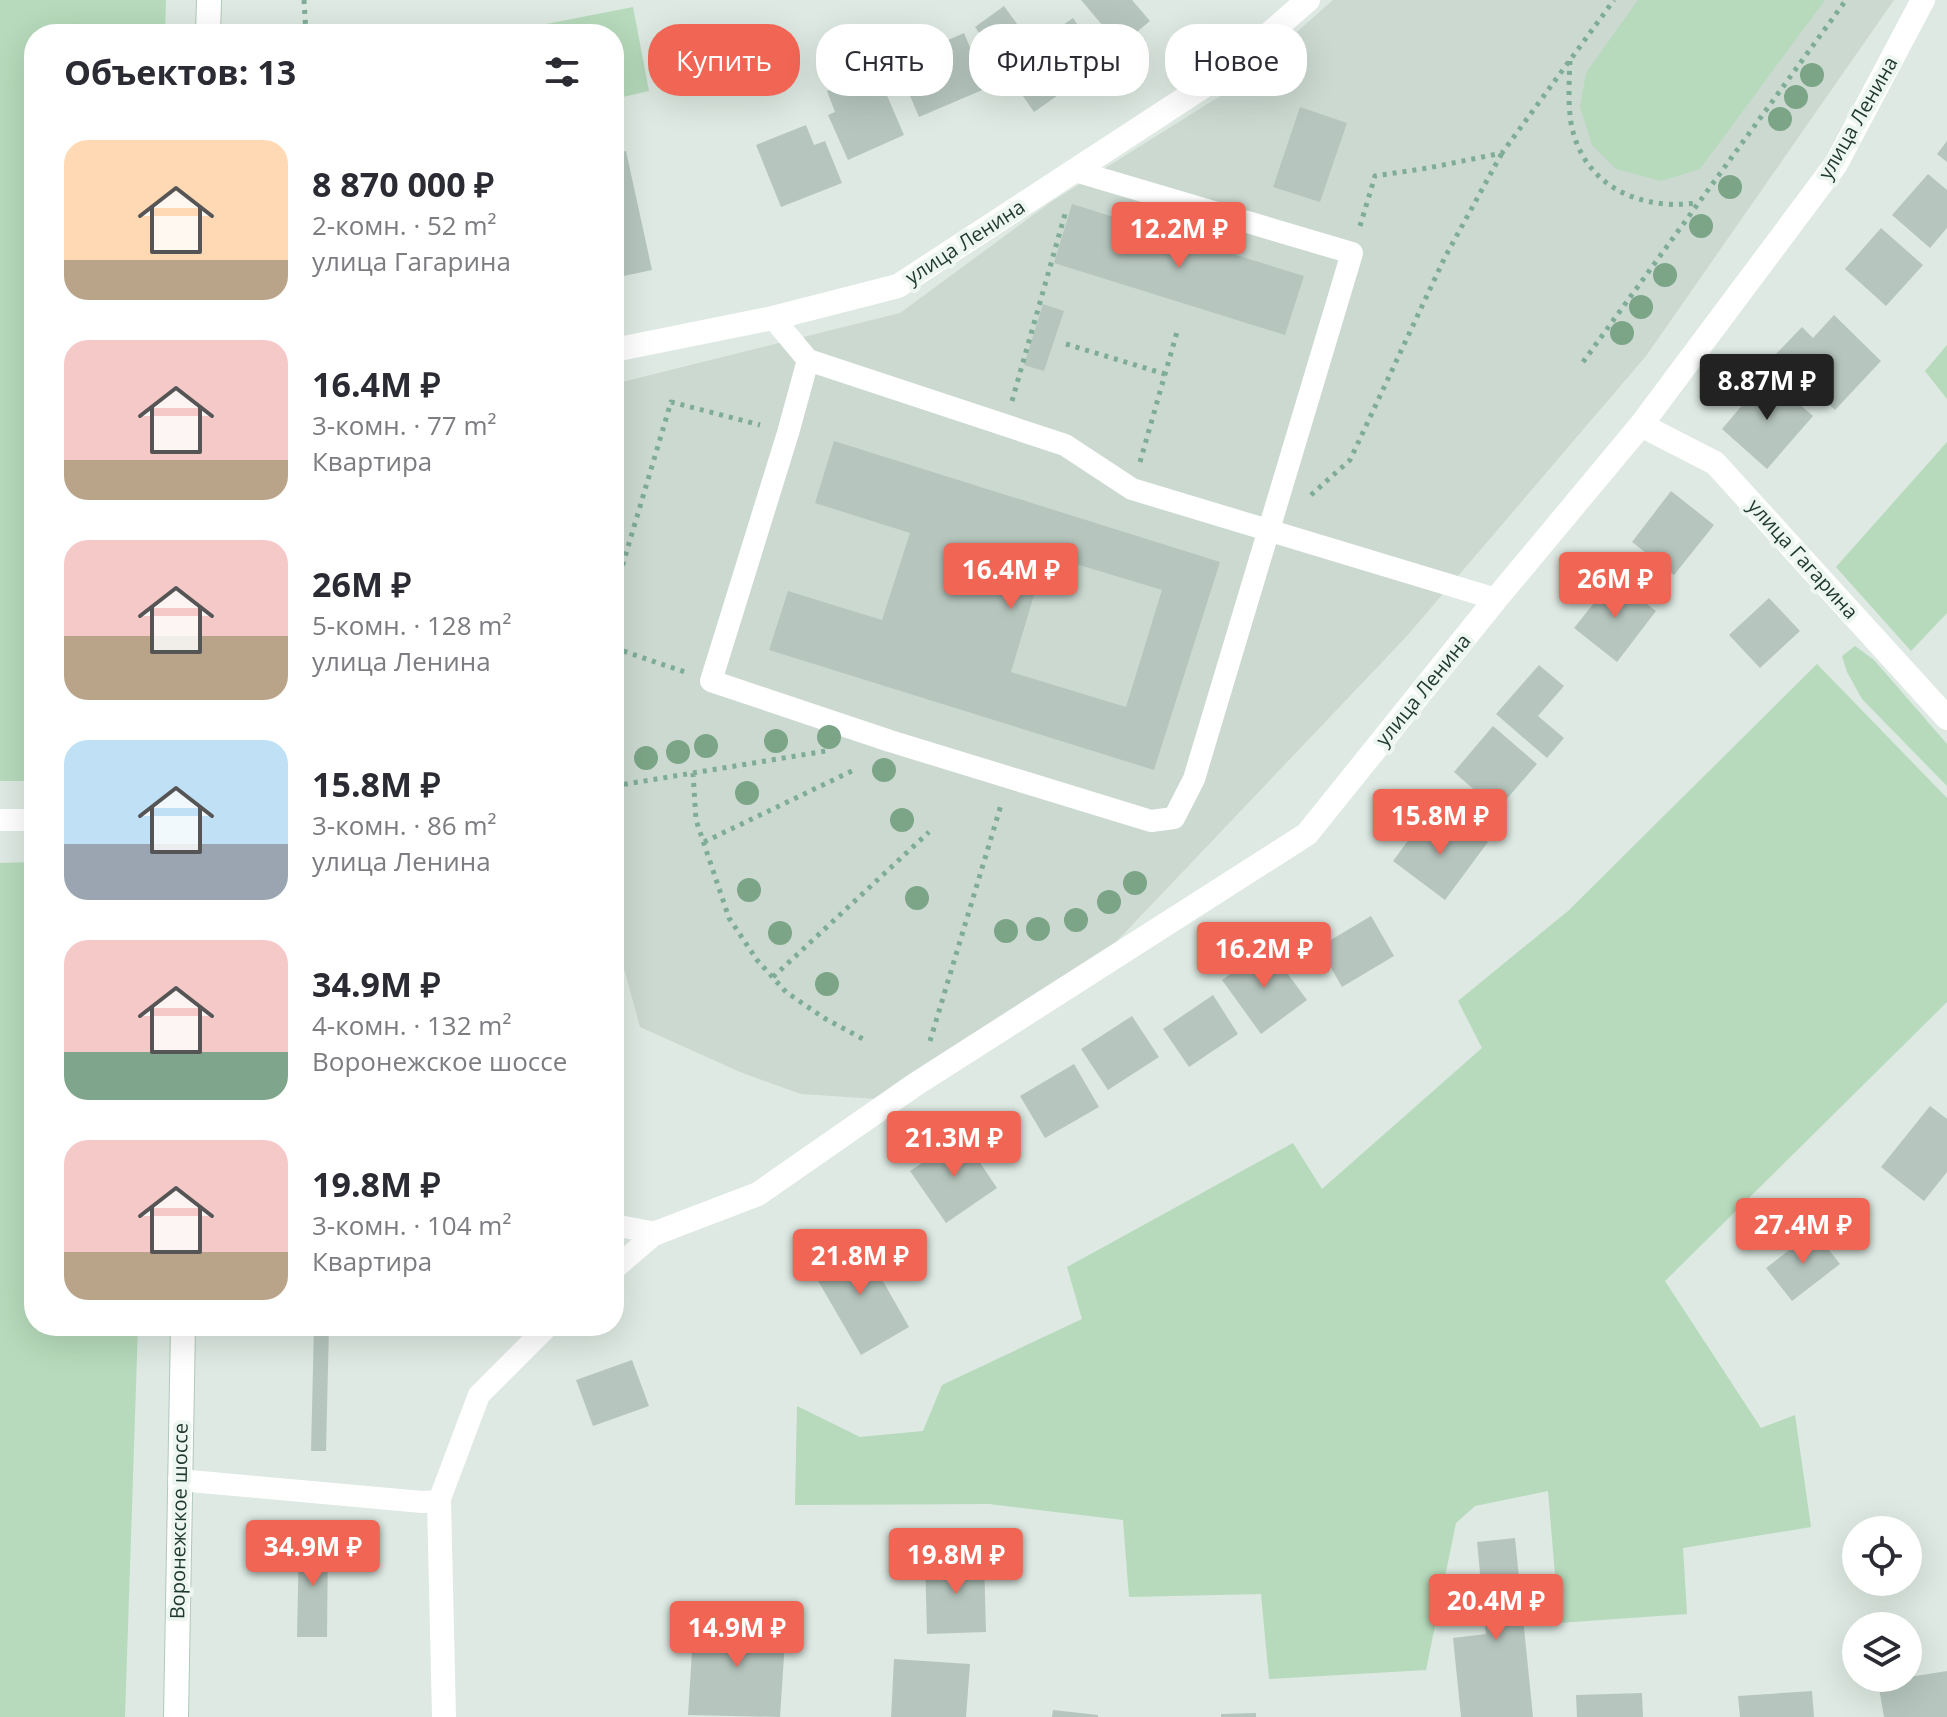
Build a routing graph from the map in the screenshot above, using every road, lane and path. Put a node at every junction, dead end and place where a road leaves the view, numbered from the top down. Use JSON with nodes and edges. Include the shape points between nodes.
{"nodes":[{"id":1,"x":209,"y":0,"type":"edge"},
{"id":2,"x":304,"y":0,"type":"edge"},
{"id":3,"x":1308,"y":0,"type":"edge"},
{"id":4,"x":1614,"y":0,"type":"edge"},
{"id":5,"x":1846,"y":0,"type":"edge"},
{"id":6,"x":1923,"y":0,"type":"edge"},
{"id":7,"x":208,"y":24,"type":"edge"},
{"id":8,"x":305,"y":24,"type":"edge"},
{"id":9,"x":1570,"y":61,"type":"junction"},
{"id":10,"x":1502,"y":153,"type":"junction"},
{"id":11,"x":1069,"y":175,"type":"junction"},
{"id":12,"x":1698,"y":203,"type":"junction"},
{"id":13,"x":1352,"y":253,"type":"junction"},
{"id":14,"x":773,"y":318,"type":"junction"},
{"id":15,"x":1177,"y":332,"type":"dead end"},
{"id":16,"x":1066,"y":344,"type":"dead end"},
{"id":17,"x":624,"y":348,"type":"edge"},
{"id":18,"x":808,"y":360,"type":"junction"},
{"id":19,"x":1583,"y":362,"type":"dead end"},
{"id":20,"x":1165,"y":374,"type":"junction"},
{"id":21,"x":1005,"y":425,"type":"junction"},
{"id":22,"x":1641,"y":425,"type":"junction"},
{"id":23,"x":788,"y":433,"type":"junction"},
{"id":24,"x":1132,"y":489,"type":"junction"},
{"id":25,"x":1270,"y":531,"type":"junction"},
{"id":26,"x":624,"y":560,"type":"edge"},
{"id":27,"x":1496,"y":599,"type":"junction"},
{"id":28,"x":624,"y":651,"type":"edge"},
{"id":29,"x":711,"y":681,"type":"junction"},
{"id":30,"x":1947,"y":718,"type":"edge"},
{"id":31,"x":830,"y":751,"type":"dead end"},
{"id":32,"x":854,"y":770,"type":"dead end"},
{"id":33,"x":693,"y":773,"type":"junction"},
{"id":34,"x":1009,"y":778,"type":"junction"},
{"id":35,"x":624,"y":784,"type":"edge"},
{"id":36,"x":0,"y":820,"type":"edge"},
{"id":37,"x":24,"y":820,"type":"edge"},
{"id":38,"x":929,"y":832,"type":"dead end"},
{"id":39,"x":704,"y":842,"type":"junction"},
{"id":40,"x":773,"y":977,"type":"junction"},
{"id":41,"x":863,"y":1039,"type":"dead end"},
{"id":42,"x":916,"y":1084,"type":"junction"},
{"id":43,"x":624,"y":1227,"type":"edge"},
{"id":44,"x":656,"y":1233,"type":"junction"},
{"id":45,"x":624,"y":1260,"type":"edge"},
{"id":46,"x":183,"y":1336,"type":"edge"},
{"id":47,"x":538,"y":1336,"type":"edge"},
{"id":48,"x":179,"y":1480,"type":"junction"},
{"id":49,"x":439,"y":1501,"type":"junction"},
{"id":50,"x":176,"y":1717,"type":"edge"},
{"id":51,"x":444,"y":1717,"type":"edge"}],
"edges":[{"from":1,"to":7,"type":"street"},
{"from":2,"to":8,"type":"path"},
{"from":3,"to":11,"type":"street","name":"улица Ленина","via":[[1224,73]]},
{"from":4,"to":9,"type":"path"},
{"from":5,"to":12,"type":"path"},
{"from":6,"to":22,"type":"street","name":"улица Ленина","via":[[1836,164]]},
{"from":9,"to":10,"type":"path"},
{"from":9,"to":12,"type":"path","via":[[1571,121],[1578,148],[1596,174],[1613,189],[1638,199]]},
{"from":10,"to":13,"type":"path","via":[[1375,176]]},
{"from":10,"to":25,"type":"path","via":[[1445,257],[1350,460]]},
{"from":11,"to":13,"type":"lane"},
{"from":11,"to":14,"type":"street","name":"улица Ленина","via":[[898,286]]},
{"from":11,"to":21,"type":"path","via":[[1070,197]]},
{"from":12,"to":19,"type":"path"},
{"from":13,"to":25,"type":"lane"},
{"from":14,"to":17,"type":"street","name":"улица Ленина"},
{"from":14,"to":18,"type":"lane"},
{"from":15,"to":20,"type":"path"},
{"from":16,"to":20,"type":"path"},
{"from":18,"to":21,"type":"lane"},
{"from":18,"to":23,"type":"lane"},
{"from":20,"to":24,"type":"path"},
{"from":21,"to":24,"type":"lane","via":[[1065,445]]},
{"from":22,"to":27,"type":"street","name":"улица Ленина"},
{"from":22,"to":30,"type":"street","name":"улица Гагарина","via":[[1715,463]]},
{"from":23,"to":26,"type":"path","via":[[671,402]]},
{"from":23,"to":29,"type":"lane"},
{"from":24,"to":25,"type":"lane"},
{"from":25,"to":27,"type":"lane"},
{"from":25,"to":34,"type":"lane","via":[[1194,779],[1174,818],[1151,821]]},
{"from":27,"to":42,"type":"street","name":"улица Ленина","via":[[1307,834]]},
{"from":28,"to":29,"type":"path"},
{"from":29,"to":34,"type":"lane"},
{"from":31,"to":33,"type":"path"},
{"from":32,"to":39,"type":"path"},
{"from":33,"to":35,"type":"path"},
{"from":33,"to":39,"type":"path","via":[[696,820]]},
{"from":34,"to":42,"type":"path"},
{"from":36,"to":37,"type":"lane"},
{"from":38,"to":40,"type":"path"},
{"from":39,"to":40,"type":"path","via":[[729,918]]},
{"from":40,"to":41,"type":"path","via":[[786,992]]},
{"from":42,"to":44,"type":"street","name":"улица Ленина","via":[[758,1194]]},
{"from":43,"to":44,"type":"lane"},
{"from":44,"to":45,"type":"lane"},
{"from":46,"to":48,"type":"street","name":"Воронежское шоссе"},
{"from":47,"to":49,"type":"lane","via":[[479,1395]]},
{"from":48,"to":49,"type":"lane"},
{"from":48,"to":50,"type":"street","name":"Воронежское шоссе"},
{"from":49,"to":51,"type":"street"}]}
